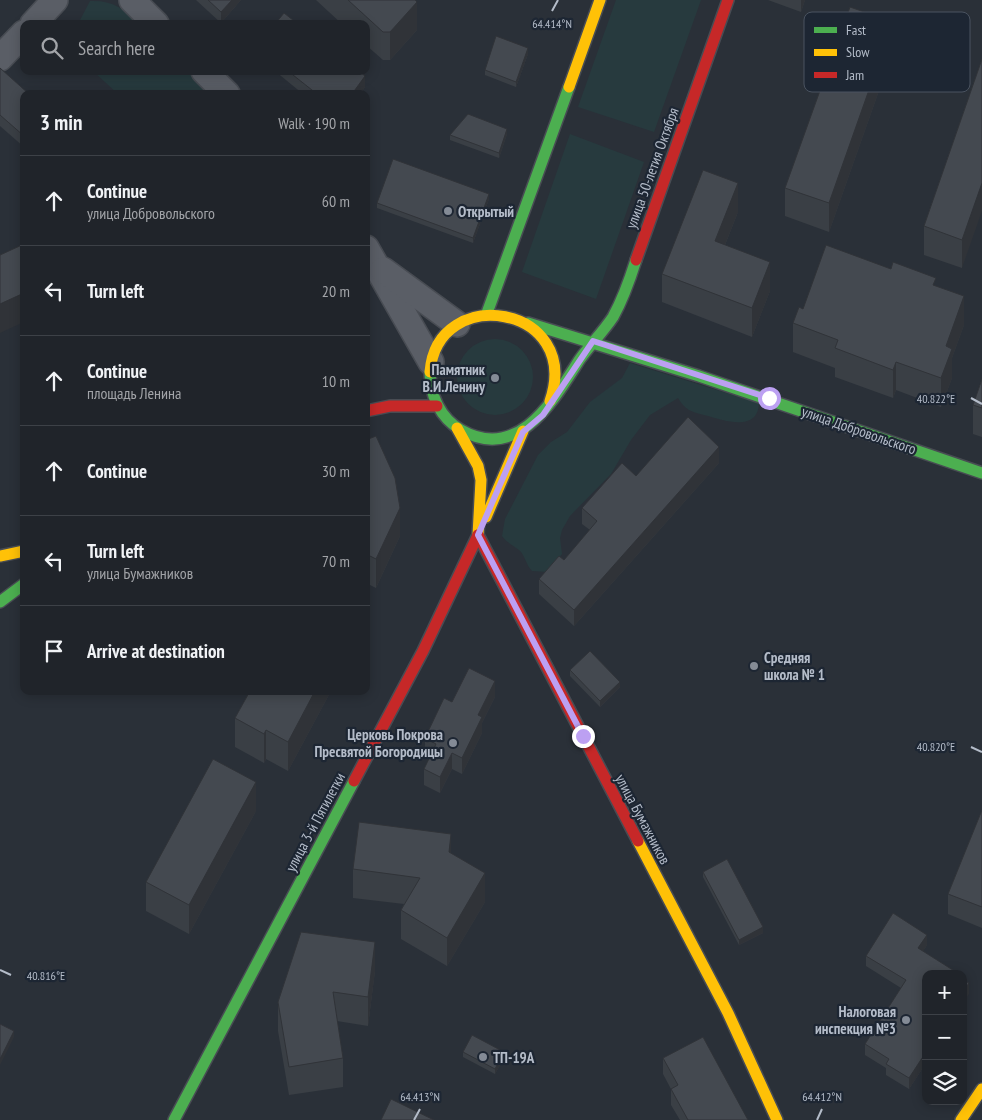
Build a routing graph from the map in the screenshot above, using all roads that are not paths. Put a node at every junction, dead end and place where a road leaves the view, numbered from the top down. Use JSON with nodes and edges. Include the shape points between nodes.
{"nodes":[{"id":1,"x":55,"y":0,"type":"edge"},
{"id":2,"x":132,"y":0,"type":"edge"},
{"id":3,"x":600,"y":0,"type":"edge"},
{"id":4,"x":728,"y":0,"type":"edge"},
{"id":5,"x":37,"y":20,"type":"edge"},
{"id":6,"x":152,"y":20,"type":"edge"},
{"id":7,"x":20,"y":37,"type":"edge"},
{"id":8,"x":0,"y":58,"type":"edge"},
{"id":9,"x":208,"y":75,"type":"edge"},
{"id":10,"x":223,"y":90,"type":"edge"},
{"id":11,"x":371,"y":256,"type":"edge"},
{"id":12,"x":488,"y":313,"type":"junction"},
{"id":13,"x":525,"y":322,"type":"junction"},
{"id":14,"x":456,"y":324,"type":"junction"},
{"id":15,"x":593,"y":341,"type":"junction"},
{"id":16,"x":427,"y":374,"type":"junction"},
{"id":17,"x":385,"y":395,"type":"dead end"},
{"id":18,"x":550,"y":402,"type":"junction"},
{"id":19,"x":370,"y":404,"type":"edge"},
{"id":20,"x":437,"y":406,"type":"junction"},
{"id":21,"x":370,"y":410,"type":"edge"},
{"id":22,"x":457,"y":428,"type":"junction"},
{"id":23,"x":523,"y":432,"type":"junction"},
{"id":24,"x":982,"y":472,"type":"edge"},
{"id":25,"x":478,"y":535,"type":"junction"},
{"id":26,"x":20,"y":552,"type":"edge"},
{"id":27,"x":0,"y":556,"type":"edge"},
{"id":28,"x":20,"y":587,"type":"edge"},
{"id":29,"x":0,"y":602,"type":"edge"},
{"id":30,"x":982,"y":1089,"type":"edge"},
{"id":31,"x":174,"y":1120,"type":"edge"},
{"id":32,"x":777,"y":1120,"type":"edge"},
{"id":33,"x":961,"y":1120,"type":"edge"}],
"edges":[{"from":1,"to":5,"type":"street"},
{"from":2,"to":6,"type":"street"},
{"from":3,"to":12,"type":"main road"},
{"from":4,"to":15,"type":"main road","name":"улица 50-летия Октября","via":[[616,311]]},
{"from":7,"to":8,"type":"street"},
{"from":9,"to":10,"type":"street"},
{"from":11,"to":14,"type":"street"},
{"from":11,"to":16,"type":"street"},
{"from":12,"to":13,"type":"main road","via":[[503,314]]},
{"from":12,"to":14,"type":"main road"},
{"from":13,"to":15,"type":"main road","name":"улица Добровольского"},
{"from":13,"to":18,"type":"main road","via":[[538,332],[551,352],[556,382]]},
{"from":14,"to":16,"type":"main road","via":[[439,342]]},
{"from":15,"to":18,"type":"main road","name":"улица 50-летия Октября"},
{"from":15,"to":24,"type":"main road","name":"улица Добровольского"},
{"from":16,"to":20,"type":"main road"},
{"from":17,"to":19,"type":"main road"},
{"from":18,"to":23,"type":"main road","via":[[543,415]]},
{"from":20,"to":21,"type":"main road","via":[[390,406]]},
{"from":20,"to":22,"type":"main road"},
{"from":22,"to":23,"type":"main road","via":[[473,436],[490,439]]},
{"from":22,"to":25,"type":"main road","via":[[478,466],[481,480]]},
{"from":23,"to":25,"type":"main road","name":"улица 3-й Пятилетки"},
{"from":25,"to":31,"type":"main road","name":"улица 3-й Пятилетки","via":[[423,650]]},
{"from":25,"to":32,"type":"main road","name":"улица Бумажников","via":[[728,1012]]},
{"from":26,"to":27,"type":"main road"},
{"from":28,"to":29,"type":"main road"},
{"from":30,"to":33,"type":"main road"}]}
